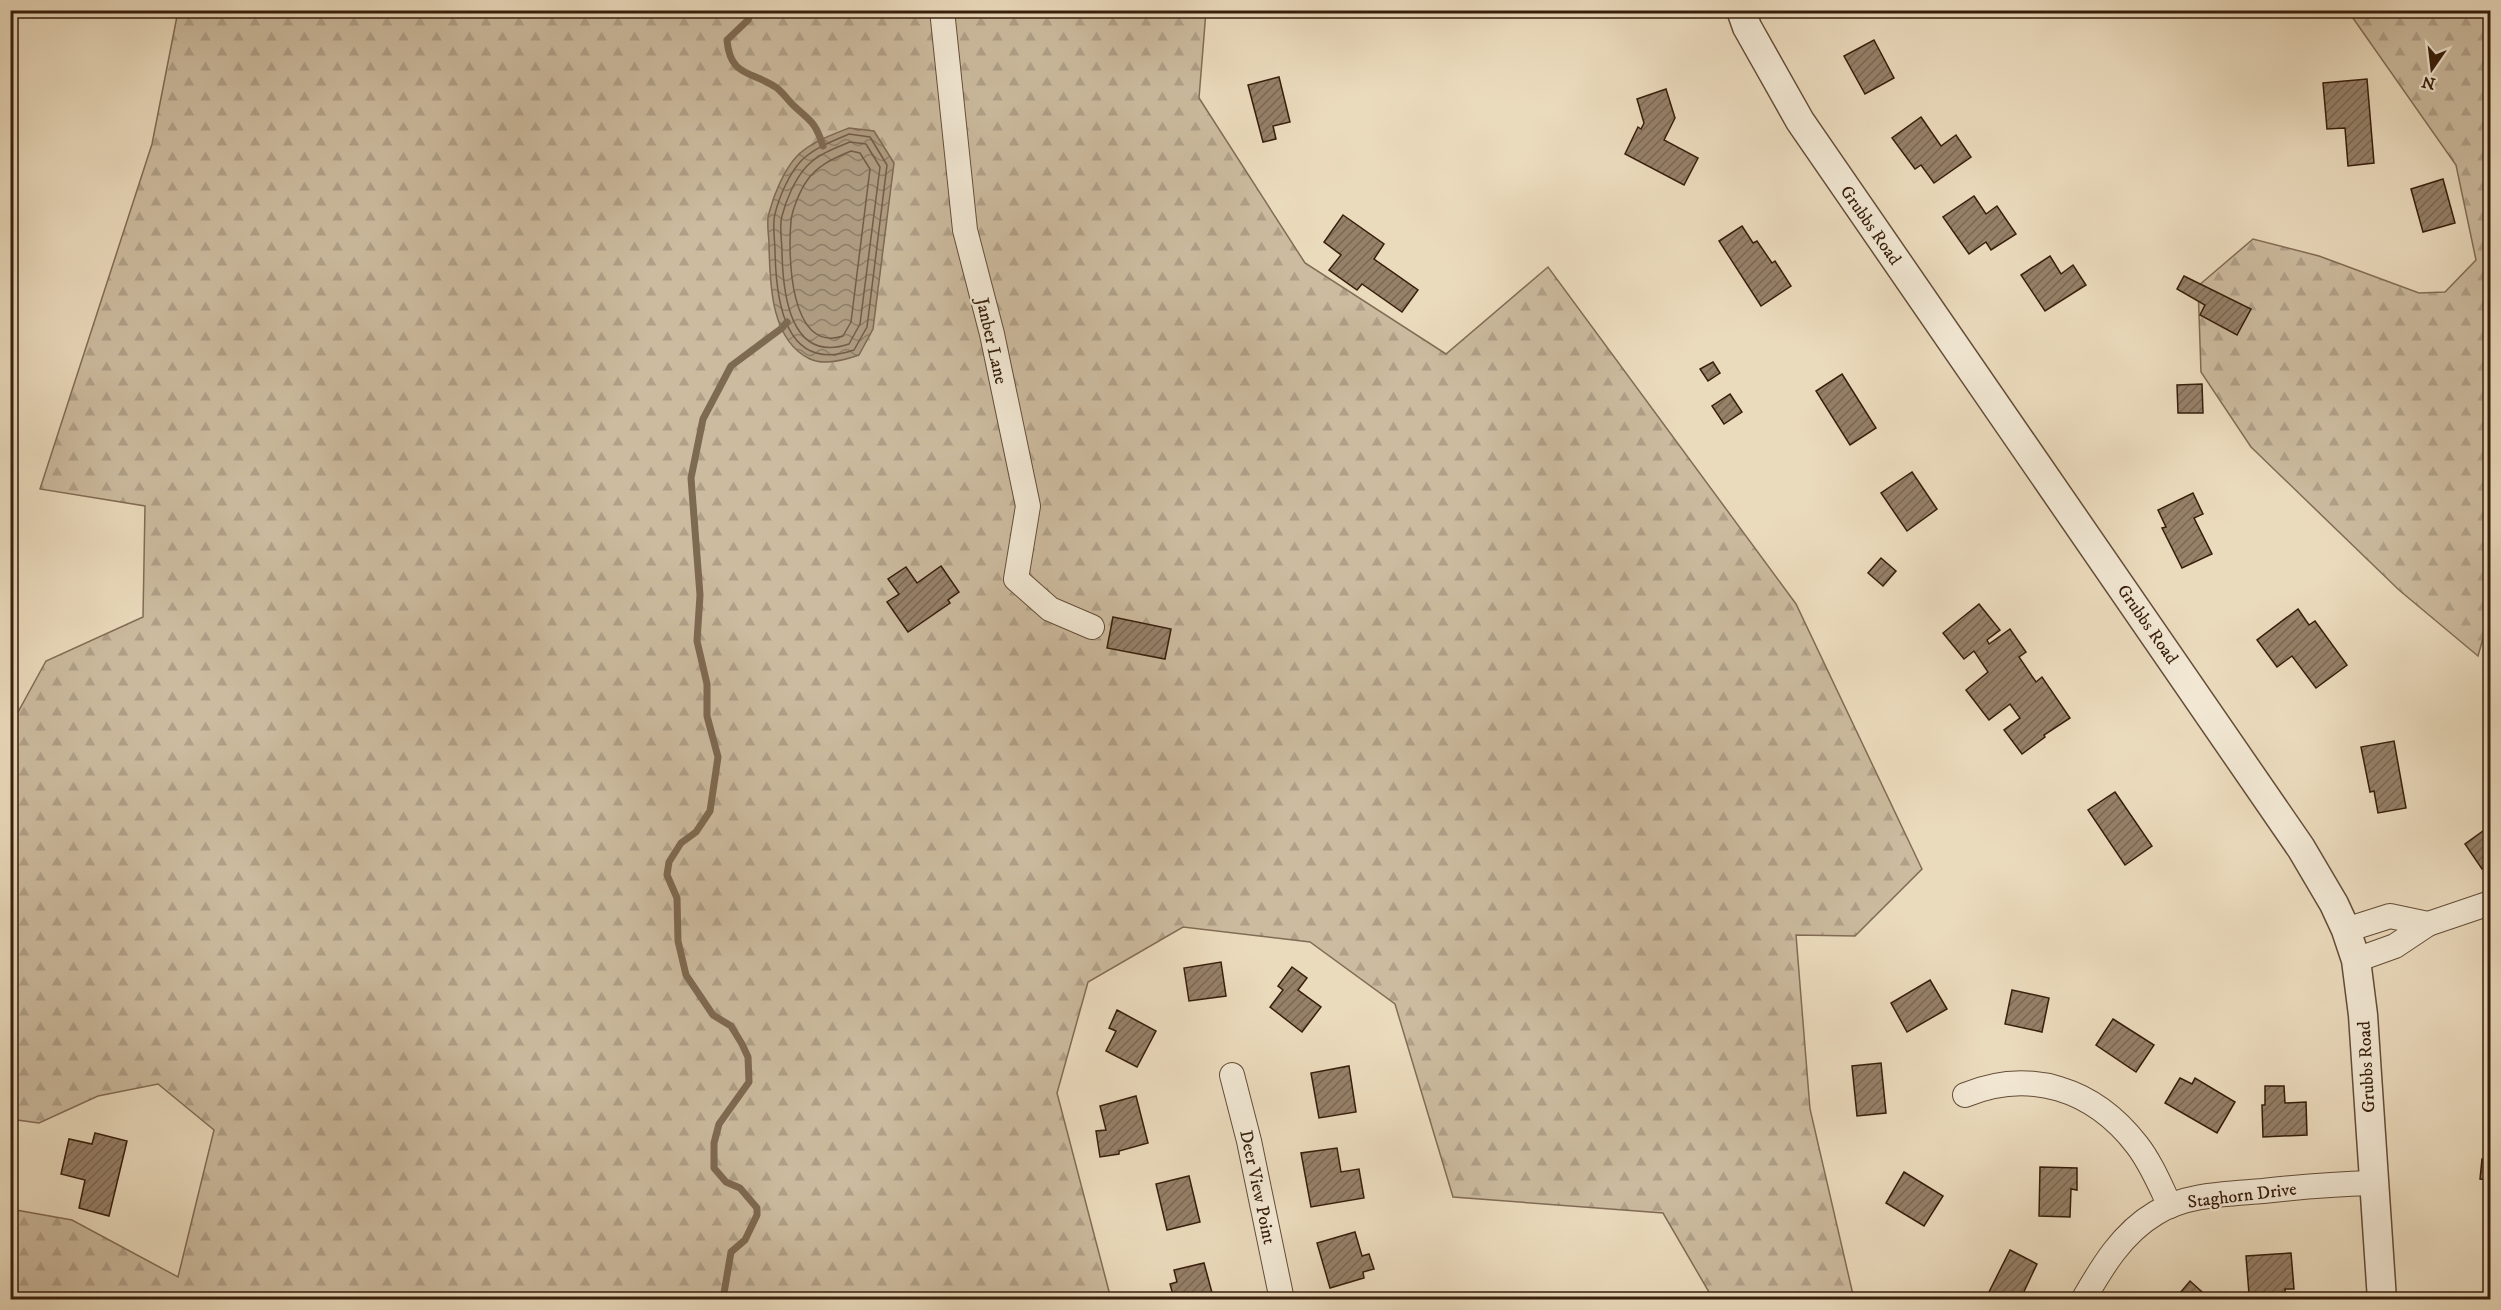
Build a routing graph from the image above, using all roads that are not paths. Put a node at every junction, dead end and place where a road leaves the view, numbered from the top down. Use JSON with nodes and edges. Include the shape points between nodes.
{"nodes":[{"id":1,"x":942,"y":10,"type":"edge"},
{"id":2,"x":1741,"y":10,"type":"edge"},
{"id":3,"x":1092,"y":627,"type":"dead end"},
{"id":4,"x":2490,"y":903,"type":"edge"},
{"id":5,"x":2428,"y":924,"type":"junction"},
{"id":6,"x":2346,"y":930,"type":"junction"},
{"id":7,"x":2356,"y":960,"type":"junction"},
{"id":8,"x":1232,"y":1075,"type":"dead end"},
{"id":9,"x":1965,"y":1095,"type":"dead end"},
{"id":10,"x":2372,"y":1183,"type":"junction"},
{"id":11,"x":2170,"y":1206,"type":"junction"},
{"id":12,"x":1282,"y":1299,"type":"edge"},
{"id":13,"x":2083,"y":1299,"type":"edge"},
{"id":14,"x":2382,"y":1299,"type":"edge"}],
"edges":[{"from":1,"to":3,"type":"street","name":"Janber Lane","via":[[965,230],[992,334],[1028,506],[1016,579],[1050,609]]},
{"from":2,"to":6,"type":"street","name":"Grubbs Road","via":[[1800,121],[2301,848]]},
{"from":4,"to":5,"type":"street"},
{"from":5,"to":6,"type":"street","via":[[2390,916]]},
{"from":5,"to":7,"type":"street","via":[[2395,946]]},
{"from":6,"to":7,"type":"street","name":"Grubbs Road"},
{"from":7,"to":10,"type":"street","name":"Grubbs Road","via":[[2363,1015]]},
{"from":8,"to":12,"type":"street","name":"Deer View Point"},
{"from":9,"to":11,"type":"street","via":[[1985,1086],[2028,1082],[2085,1100],[2120,1125],[2136,1144]]},
{"from":10,"to":11,"type":"street","name":"Staghorn Drive","via":[[2201,1197]]},
{"from":10,"to":14,"type":"street","name":"Grubbs Road"},
{"from":11,"to":13,"type":"street","name":"Staghorn Drive","via":[[2126,1237]]}]}
